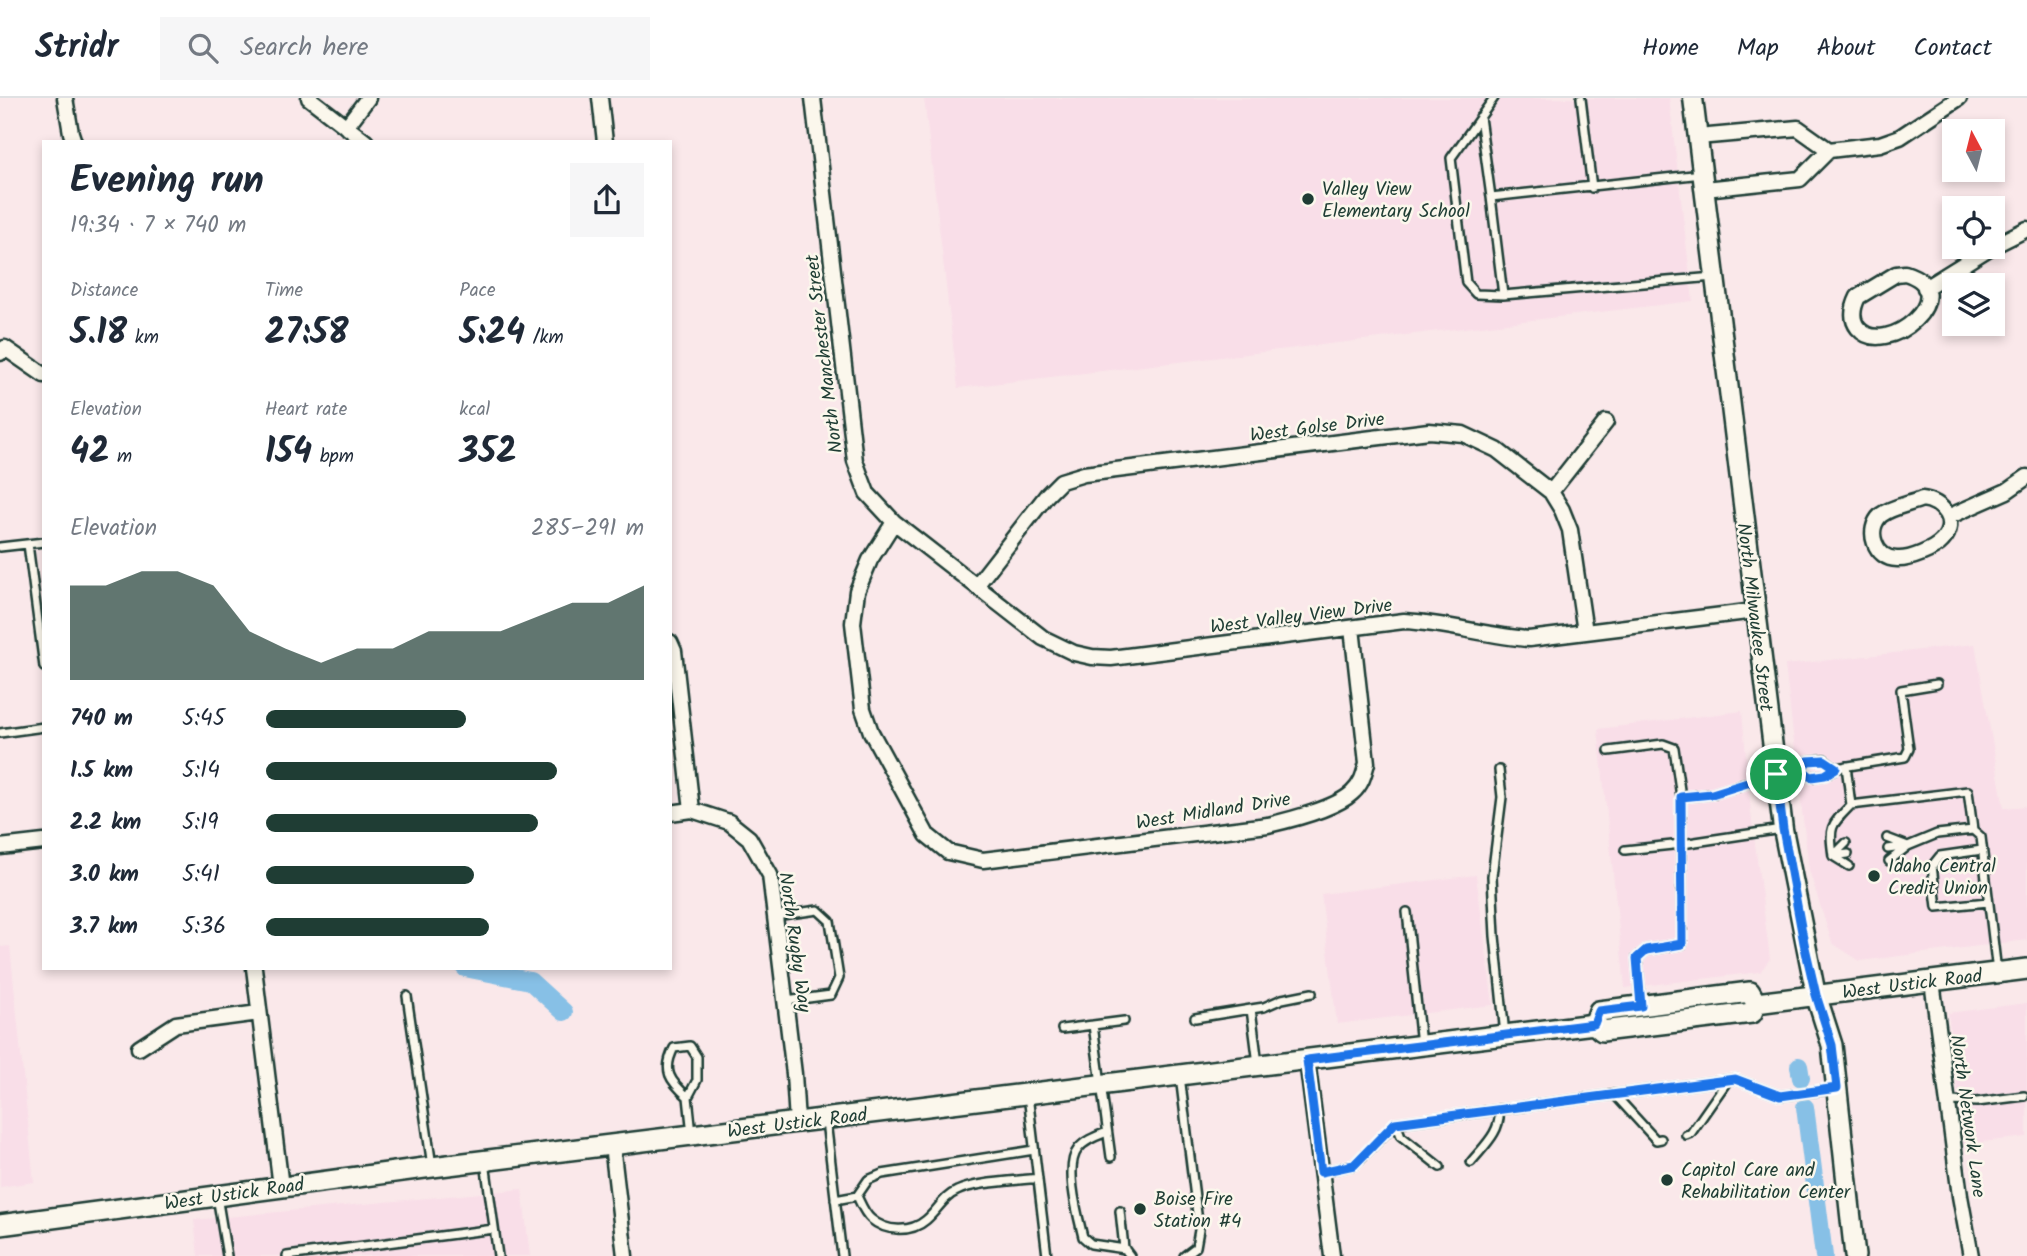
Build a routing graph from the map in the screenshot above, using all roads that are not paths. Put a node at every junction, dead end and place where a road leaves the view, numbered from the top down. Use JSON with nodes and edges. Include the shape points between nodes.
{"nodes":[{"id":1,"x":65,"y":98,"type":"edge"},
{"id":2,"x":309,"y":98,"type":"edge"},
{"id":3,"x":368,"y":98,"type":"edge"},
{"id":4,"x":600,"y":98,"type":"edge"},
{"id":5,"x":813,"y":98,"type":"edge"},
{"id":6,"x":1494,"y":98,"type":"edge"},
{"id":7,"x":1581,"y":98,"type":"edge"},
{"id":8,"x":1693,"y":98,"type":"edge"},
{"id":9,"x":1959,"y":98,"type":"edge"},
{"id":10,"x":1480,"y":117,"type":"junction"},
{"id":11,"x":346,"y":127,"type":"junction"},
{"id":12,"x":1698,"y":137,"type":"junction"},
{"id":13,"x":73,"y":140,"type":"edge"},
{"id":14,"x":363,"y":140,"type":"edge"},
{"id":15,"x":605,"y":140,"type":"edge"},
{"id":16,"x":1829,"y":150,"type":"junction"},
{"id":17,"x":1704,"y":182,"type":"junction"},
{"id":18,"x":1592,"y":188,"type":"junction"},
{"id":19,"x":1491,"y":197,"type":"junction"},
{"id":20,"x":2027,"y":229,"type":"edge"},
{"id":21,"x":2005,"y":240,"type":"edge"},
{"id":22,"x":1971,"y":259,"type":"edge"},
{"id":23,"x":1715,"y":277,"type":"junction"},
{"id":24,"x":1925,"y":288,"type":"junction"},
{"id":25,"x":1503,"y":295,"type":"junction"},
{"id":26,"x":2,"y":348,"type":"edge"},
{"id":27,"x":42,"y":374,"type":"edge"},
{"id":28,"x":1606,"y":422,"type":"dead end"},
{"id":29,"x":2027,"y":477,"type":"edge"},
{"id":30,"x":1551,"y":492,"type":"junction"},
{"id":31,"x":1948,"y":517,"type":"junction"},
{"id":32,"x":894,"y":522,"type":"junction"},
{"id":33,"x":42,"y":542,"type":"edge"},
{"id":34,"x":28,"y":544,"type":"junction"},
{"id":35,"x":0,"y":548,"type":"edge"},
{"id":36,"x":976,"y":586,"type":"junction"},
{"id":37,"x":1755,"y":611,"type":"junction"},
{"id":38,"x":1352,"y":628,"type":"junction"},
{"id":39,"x":1585,"y":632,"type":"junction"},
{"id":40,"x":672,"y":647,"type":"edge"},
{"id":41,"x":42,"y":652,"type":"edge"},
{"id":42,"x":1937,"y":684,"type":"dead end"},
{"id":43,"x":42,"y":727,"type":"edge"},
{"id":44,"x":0,"y":733,"type":"edge"},
{"id":45,"x":1609,"y":751,"type":"dead end"},
{"id":46,"x":1846,"y":766,"type":"junction"},
{"id":47,"x":1836,"y":768,"type":"junction"},
{"id":48,"x":1801,"y":769,"type":"junction"},
{"id":49,"x":1499,"y":770,"type":"dead end"},
{"id":50,"x":1776,"y":774,"type":"junction"},
{"id":51,"x":1681,"y":797,"type":"junction"},
{"id":52,"x":1851,"y":805,"type":"junction"},
{"id":53,"x":692,"y":810,"type":"junction"},
{"id":54,"x":672,"y":813,"type":"edge"},
{"id":55,"x":1783,"y":829,"type":"junction"},
{"id":56,"x":1973,"y":830,"type":"junction"},
{"id":57,"x":1887,"y":838,"type":"dead end"},
{"id":58,"x":42,"y":842,"type":"edge"},
{"id":59,"x":1846,"y":843,"type":"dead end"},
{"id":60,"x":1682,"y":845,"type":"junction"},
{"id":61,"x":1908,"y":846,"type":"junction"},
{"id":62,"x":0,"y":847,"type":"edge"},
{"id":63,"x":1888,"y":849,"type":"dead end"},
{"id":64,"x":1625,"y":850,"type":"dead end"},
{"id":65,"x":1982,"y":850,"type":"junction"},
{"id":66,"x":1848,"y":855,"type":"dead end"},
{"id":67,"x":1833,"y":856,"type":"junction"},
{"id":68,"x":1889,"y":861,"type":"dead end"},
{"id":69,"x":1850,"y":866,"type":"dead end"},
{"id":70,"x":1988,"y":902,"type":"junction"},
{"id":71,"x":1407,"y":912,"type":"dead end"},
{"id":72,"x":775,"y":916,"type":"junction"},
{"id":73,"x":2027,"y":969,"type":"edge"},
{"id":74,"x":254,"y":970,"type":"edge"},
{"id":75,"x":1997,"y":973,"type":"junction"},
{"id":76,"x":1932,"y":981,"type":"junction"},
{"id":77,"x":1312,"y":993,"type":"dead end"},
{"id":78,"x":1816,"y":995,"type":"junction"},
{"id":79,"x":407,"y":996,"type":"dead end"},
{"id":80,"x":786,"y":1002,"type":"junction"},
{"id":81,"x":1756,"y":1003,"type":"junction"},
{"id":82,"x":1641,"y":1006,"type":"junction"},
{"id":83,"x":1251,"y":1009,"type":"junction"},
{"id":84,"x":260,"y":1013,"type":"junction"},
{"id":85,"x":1195,"y":1018,"type":"dead end"},
{"id":86,"x":1124,"y":1021,"type":"dead end"},
{"id":87,"x":1594,"y":1024,"type":"junction"},
{"id":88,"x":1093,"y":1025,"type":"junction"},
{"id":89,"x":1062,"y":1029,"type":"dead end"},
{"id":90,"x":1505,"y":1035,"type":"junction"},
{"id":91,"x":1421,"y":1045,"type":"junction"},
{"id":92,"x":139,"y":1048,"type":"dead end"},
{"id":93,"x":1307,"y":1060,"type":"junction"},
{"id":94,"x":1258,"y":1065,"type":"junction"},
{"id":95,"x":1180,"y":1076,"type":"junction"},
{"id":96,"x":1728,"y":1080,"type":"junction"},
{"id":97,"x":1101,"y":1084,"type":"junction"},
{"id":98,"x":1837,"y":1088,"type":"junction"},
{"id":99,"x":1028,"y":1094,"type":"junction"},
{"id":100,"x":1614,"y":1094,"type":"junction"},
{"id":101,"x":2024,"y":1096,"type":"dead end"},
{"id":102,"x":688,"y":1097,"type":"junction"},
{"id":103,"x":1947,"y":1101,"type":"junction"},
{"id":104,"x":1499,"y":1109,"type":"junction"},
{"id":105,"x":826,"y":1118,"type":"junction"},
{"id":106,"x":797,"y":1122,"type":"junction"},
{"id":107,"x":1395,"y":1123,"type":"junction"},
{"id":108,"x":1107,"y":1132,"type":"junction"},
{"id":109,"x":692,"y":1135,"type":"junction"},
{"id":110,"x":1686,"y":1135,"type":"dead end"},
{"id":111,"x":1661,"y":1139,"type":"dead end"},
{"id":112,"x":612,"y":1145,"type":"junction"},
{"id":113,"x":1034,"y":1150,"type":"junction"},
{"id":114,"x":1111,"y":1157,"type":"dead end"},
{"id":115,"x":485,"y":1161,"type":"junction"},
{"id":116,"x":1471,"y":1162,"type":"dead end"},
{"id":117,"x":432,"y":1167,"type":"junction"},
{"id":118,"x":1440,"y":1167,"type":"dead end"},
{"id":119,"x":1321,"y":1172,"type":"junction"},
{"id":120,"x":1038,"y":1178,"type":"junction"},
{"id":121,"x":281,"y":1187,"type":"junction"},
{"id":122,"x":217,"y":1195,"type":"junction"},
{"id":123,"x":857,"y":1196,"type":"junction"},
{"id":124,"x":835,"y":1200,"type":"junction"},
{"id":125,"x":1120,"y":1211,"type":"dead end"},
{"id":126,"x":0,"y":1225,"type":"edge"},
{"id":127,"x":494,"y":1229,"type":"junction"},
{"id":128,"x":1127,"y":1251,"type":"edge"},
{"id":129,"x":227,"y":1256,"type":"edge"},
{"id":130,"x":287,"y":1256,"type":"edge"},
{"id":131,"x":498,"y":1256,"type":"edge"},
{"id":132,"x":625,"y":1256,"type":"edge"},
{"id":133,"x":842,"y":1256,"type":"edge"},
{"id":134,"x":1047,"y":1256,"type":"edge"},
{"id":135,"x":1184,"y":1256,"type":"edge"},
{"id":136,"x":1332,"y":1256,"type":"edge"},
{"id":137,"x":1855,"y":1256,"type":"edge"},
{"id":138,"x":1971,"y":1256,"type":"edge"}],
"edges":[{"from":1,"to":13,"type":"street"},
{"from":2,"to":11,"type":"street"},
{"from":3,"to":11,"type":"street"},
{"from":4,"to":15,"type":"street"},
{"from":5,"to":32,"type":"street","name":"North Manchester Street","via":[[855,461],[867,493]]},
{"from":6,"to":10,"type":"lane"},
{"from":7,"to":18,"type":"lane"},
{"from":8,"to":12,"type":"street","name":"North Milwaukee Street"},
{"from":9,"to":16,"type":"street","via":[[1900,137]]},
{"from":10,"to":19,"type":"lane"},
{"from":10,"to":25,"type":"lane","via":[[1451,158],[1466,283],[1476,294]]},
{"from":11,"to":14,"type":"street"},
{"from":12,"to":16,"type":"street","via":[[1798,128]]},
{"from":12,"to":17,"type":"street","name":"North Milwaukee Street"},
{"from":16,"to":17,"type":"street","via":[[1800,178]]},
{"from":17,"to":18,"type":"lane"},
{"from":17,"to":23,"type":"street","name":"North Milwaukee Street"},
{"from":18,"to":19,"type":"lane"},
{"from":19,"to":25,"type":"lane"},
{"from":20,"to":21,"type":"street"},
{"from":22,"to":24,"type":"street"},
{"from":23,"to":25,"type":"lane"},
{"from":23,"to":37,"type":"street","name":"North Milwaukee Street"},
{"from":24,"to":24,"type":"street","via":[[1913,276],[1896,274],[1858,297],[1854,322],[1872,337],[1888,336],[1919,318],[1927,304]]},
{"from":26,"to":27,"type":"street"},
{"from":28,"to":30,"type":"street"},
{"from":29,"to":31,"type":"street"},
{"from":30,"to":36,"type":"street","name":"West Golse Drive","via":[[1497,450],[1463,434],[1429,431],[1084,474],[1061,481],[1047,495]]},
{"from":30,"to":39,"type":"street","name":"West Golse Drive","via":[[1570,530]]},
{"from":31,"to":31,"type":"street","via":[[1938,504],[1922,499],[1881,516],[1873,540],[1881,554],[1904,559],[1937,546],[1947,534]]},
{"from":32,"to":36,"type":"street","name":"West Valley View Drive"},
{"from":32,"to":38,"type":"street","name":"West Midland Drive","via":[[857,591],[853,623],[863,709],[928,835],[948,852],[984,860],[1268,825],[1306,815],[1352,794],[1367,763]]},
{"from":33,"to":34,"type":"lane"},
{"from":34,"to":35,"type":"lane"},
{"from":34,"to":41,"type":"lane"},
{"from":36,"to":38,"type":"street","name":"West Valley View Drive","via":[[1043,638],[1092,657]]},
{"from":37,"to":39,"type":"street","name":"West Valley View Drive"},
{"from":37,"to":50,"type":"street","name":"North Milwaukee Street"},
{"from":38,"to":39,"type":"street","name":"West Valley View Drive","via":[[1404,621],[1529,639]]},
{"from":40,"to":53,"type":"street"},
{"from":42,"to":46,"type":"lane","via":[[1901,690],[1909,749],[1905,757]]},
{"from":43,"to":44,"type":"lane"},
{"from":45,"to":51,"type":"lane","via":[[1663,744],[1674,748]]},
{"from":46,"to":47,"type":"lane"},
{"from":46,"to":52,"type":"lane"},
{"from":47,"to":48,"type":"lane","via":[[1811,777]]},
{"from":47,"to":48,"type":"lane","via":[[1824,760],[1808,761]]},
{"from":48,"to":50,"type":"lane"},
{"from":49,"to":90,"type":"lane","via":[[1502,797],[1492,876]]},
{"from":50,"to":51,"type":"lane","via":[[1712,794]]},
{"from":50,"to":55,"type":"street","name":"North Milwaukee Street"},
{"from":51,"to":60,"type":"lane"},
{"from":52,"to":56,"type":"lane","via":[[1968,791]]},
{"from":52,"to":67,"type":"lane","via":[[1829,832]]},
{"from":53,"to":54,"type":"street"},
{"from":53,"to":72,"type":"street","name":"North Rugby Way","via":[[729,822],[749,838],[770,875]]},
{"from":55,"to":60,"type":"lane"},
{"from":55,"to":78,"type":"street","name":"North Milwaukee Street"},
{"from":56,"to":61,"type":"lane","via":[[1937,834]]},
{"from":56,"to":65,"type":"lane","via":[[1981,837]]},
{"from":57,"to":61,"type":"lane"},
{"from":58,"to":62,"type":"street"},
{"from":59,"to":67,"type":"lane"},
{"from":60,"to":64,"type":"lane"},
{"from":60,"to":82,"type":"lane","via":[[1682,944],[1646,950],[1637,958]]},
{"from":61,"to":63,"type":"lane"},
{"from":61,"to":68,"type":"lane"},
{"from":65,"to":70,"type":"lane"},
{"from":65,"to":70,"type":"lane","via":[[1940,856],[1932,866],[1937,907]]},
{"from":66,"to":67,"type":"lane"},
{"from":67,"to":69,"type":"lane"},
{"from":70,"to":75,"type":"lane"},
{"from":71,"to":91,"type":"lane"},
{"from":72,"to":80,"type":"street","name":"North Rugby Way"},
{"from":72,"to":80,"type":"lane","via":[[818,911],[830,921],[839,978],[831,995]]},
{"from":73,"to":75,"type":"main road","name":"West Ustick Road"},
{"from":74,"to":84,"type":"street"},
{"from":75,"to":76,"type":"main road","name":"West Ustick Road"},
{"from":76,"to":78,"type":"main road","name":"West Ustick Road"},
{"from":76,"to":103,"type":"street","name":"North Network Lane"},
{"from":77,"to":83,"type":"lane"},
{"from":78,"to":81,"type":"main road","name":"West Ustick Road"},
{"from":78,"to":98,"type":"main road","name":"North Milwaukee Street","via":[[1832,1045]]},
{"from":79,"to":117,"type":"lane"},
{"from":80,"to":106,"type":"street","name":"North Rugby Way"},
{"from":81,"to":82,"type":"main road","name":"West Ustick Road","via":[[1750,992]]},
{"from":81,"to":87,"type":"main road","name":"West Ustick Road","via":[[1752,1013],[1602,1031]]},
{"from":82,"to":87,"type":"main road","name":"West Ustick Road","via":[[1599,1011]]},
{"from":83,"to":85,"type":"lane"},
{"from":83,"to":94,"type":"lane"},
{"from":84,"to":92,"type":"street","via":[[176,1024]]},
{"from":84,"to":121,"type":"street"},
{"from":86,"to":88,"type":"lane"},
{"from":87,"to":90,"type":"main road","name":"West Ustick Road"},
{"from":88,"to":89,"type":"lane"},
{"from":88,"to":97,"type":"lane"},
{"from":90,"to":91,"type":"main road","name":"West Ustick Road"},
{"from":91,"to":93,"type":"main road","name":"West Ustick Road"},
{"from":93,"to":94,"type":"main road","name":"West Ustick Road"},
{"from":93,"to":119,"type":"street"},
{"from":94,"to":95,"type":"main road","name":"West Ustick Road"},
{"from":95,"to":97,"type":"main road","name":"West Ustick Road"},
{"from":95,"to":135,"type":"lane","via":[[1199,1230],[1196,1247]]},
{"from":96,"to":98,"type":"lane","via":[[1780,1096]]},
{"from":96,"to":100,"type":"lane"},
{"from":96,"to":110,"type":"lane"},
{"from":97,"to":99,"type":"main road","name":"West Ustick Road"},
{"from":97,"to":108,"type":"lane"},
{"from":98,"to":137,"type":"main road","name":"North Milwaukee Street"},
{"from":99,"to":105,"type":"main road","name":"West Ustick Road"},
{"from":99,"to":113,"type":"lane"},
{"from":100,"to":104,"type":"lane"},
{"from":100,"to":111,"type":"lane","via":[[1656,1140]]},
{"from":101,"to":103,"type":"lane"},
{"from":102,"to":102,"type":"lane","via":[[697,1080],[697,1057],[690,1046],[674,1048],[667,1061],[671,1082]]},
{"from":102,"to":109,"type":"lane"},
{"from":103,"to":138,"type":"street","name":"North Network Lane"},
{"from":104,"to":107,"type":"lane"},
{"from":104,"to":116,"type":"lane","via":[[1497,1130]]},
{"from":105,"to":106,"type":"main road","name":"West Ustick Road"},
{"from":105,"to":124,"type":"lane"},
{"from":106,"to":109,"type":"main road","name":"West Ustick Road"},
{"from":107,"to":118,"type":"lane","via":[[1401,1136]]},
{"from":107,"to":119,"type":"lane","via":[[1354,1165]]},
{"from":108,"to":114,"type":"lane"},
{"from":108,"to":128,"type":"lane","via":[[1076,1150],[1072,1176],[1083,1237],[1091,1244]]},
{"from":109,"to":112,"type":"main road","name":"West Ustick Road"},
{"from":112,"to":115,"type":"main road","name":"West Ustick Road"},
{"from":112,"to":132,"type":"street"},
{"from":113,"to":120,"type":"lane"},
{"from":113,"to":123,"type":"lane","via":[[882,1174],[868,1180]]},
{"from":115,"to":117,"type":"main road","name":"West Ustick Road"},
{"from":115,"to":127,"type":"lane"},
{"from":117,"to":121,"type":"main road","name":"West Ustick Road"},
{"from":119,"to":136,"type":"street"},
{"from":120,"to":123,"type":"lane","via":[[961,1189],[946,1196],[921,1224],[895,1230],[871,1219]]},
{"from":120,"to":134,"type":"lane"},
{"from":121,"to":122,"type":"main road","name":"West Ustick Road"},
{"from":122,"to":126,"type":"main road","name":"West Ustick Road"},
{"from":122,"to":129,"type":"lane"},
{"from":123,"to":124,"type":"lane"},
{"from":124,"to":133,"type":"lane"},
{"from":125,"to":128,"type":"lane"},
{"from":127,"to":130,"type":"lane"},
{"from":127,"to":131,"type":"lane"}]}
